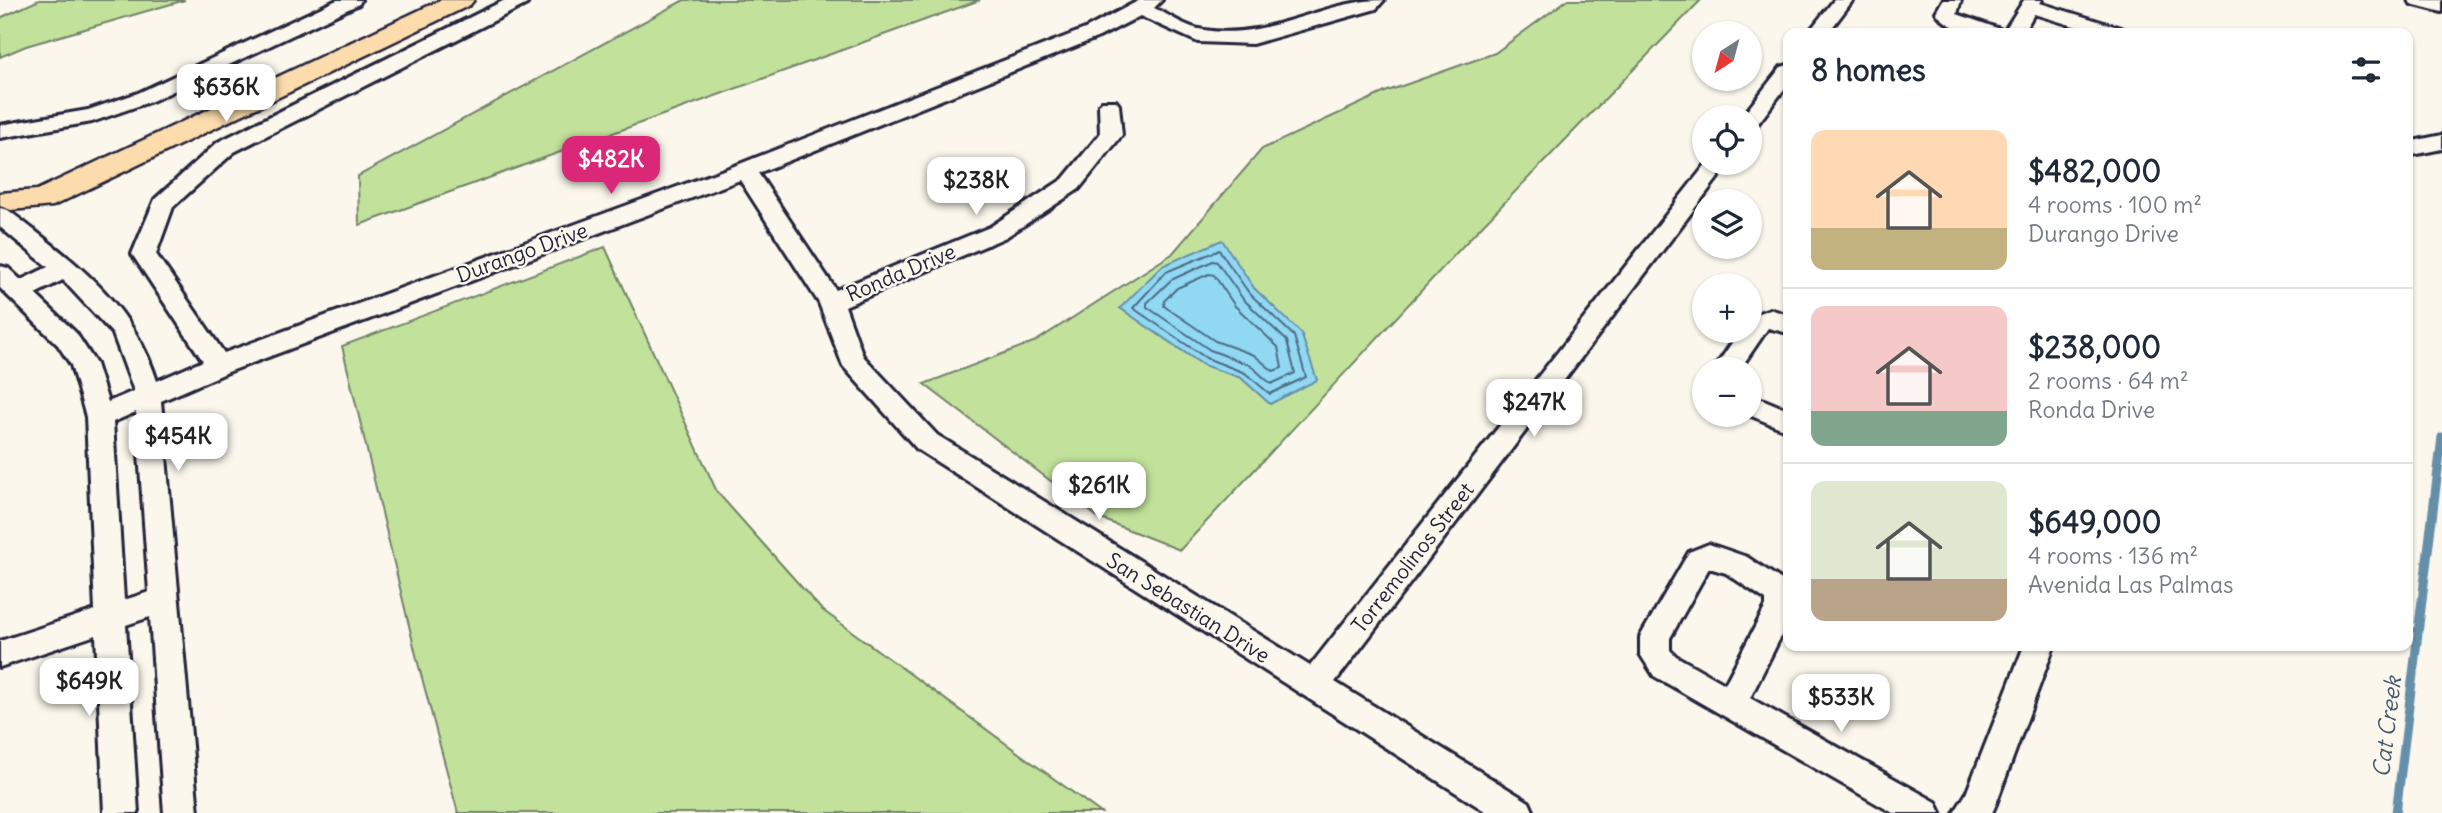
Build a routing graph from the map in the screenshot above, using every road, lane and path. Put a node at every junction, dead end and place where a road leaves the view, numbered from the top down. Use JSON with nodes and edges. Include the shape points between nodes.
{"nodes":[{"id":1,"x":352,"y":0,"type":"edge"},
{"id":2,"x":413,"y":0,"type":"edge"},
{"id":3,"x":461,"y":0,"type":"edge"},
{"id":4,"x":520,"y":0,"type":"edge"},
{"id":5,"x":1375,"y":0,"type":"edge"},
{"id":6,"x":1844,"y":0,"type":"edge"},
{"id":7,"x":1952,"y":0,"type":"edge"},
{"id":8,"x":2418,"y":0,"type":"edge"},
{"id":9,"x":2031,"y":3,"type":"edge"},
{"id":10,"x":2441,"y":4,"type":"edge"},
{"id":11,"x":1146,"y":5,"type":"edge"},
{"id":12,"x":1822,"y":28,"type":"edge"},
{"id":13,"x":1979,"y":28,"type":"edge"},
{"id":14,"x":2016,"y":28,"type":"edge"},
{"id":15,"x":2103,"y":28,"type":"edge"},
{"id":16,"x":1783,"y":78,"type":"edge"},
{"id":17,"x":1109,"y":105,"type":"dead end"},
{"id":18,"x":1762,"y":105,"type":"edge"},
{"id":19,"x":0,"y":132,"type":"edge"},
{"id":20,"x":2442,"y":142,"type":"edge"},
{"id":21,"x":2413,"y":148,"type":"edge"},
{"id":22,"x":745,"y":170,"type":"junction"},
{"id":23,"x":1709,"y":175,"type":"edge"},
{"id":24,"x":4,"y":206,"type":"edge"},
{"id":25,"x":63,"y":270,"type":"junction"},
{"id":26,"x":9,"y":283,"type":"edge"},
{"id":27,"x":831,"y":302,"type":"junction"},
{"id":28,"x":1783,"y":322,"type":"edge"},
{"id":29,"x":1735,"y":357,"type":"edge"},
{"id":30,"x":219,"y":366,"type":"junction"},
{"id":31,"x":148,"y":396,"type":"junction"},
{"id":32,"x":1762,"y":409,"type":"edge"},
{"id":33,"x":99,"y":417,"type":"junction"},
{"id":34,"x":1783,"y":419,"type":"edge"},
{"id":35,"x":163,"y":600,"type":"junction"},
{"id":36,"x":109,"y":619,"type":"junction"},
{"id":37,"x":2037,"y":651,"type":"edge"},
{"id":38,"x":0,"y":654,"type":"edge"},
{"id":39,"x":1313,"y":687,"type":"junction"},
{"id":40,"x":1732,"y":702,"type":"junction"},
{"id":41,"x":121,"y":813,"type":"edge"},
{"id":42,"x":181,"y":813,"type":"edge"},
{"id":43,"x":1517,"y":813,"type":"edge"},
{"id":44,"x":1924,"y":813,"type":"edge"},
{"id":45,"x":1971,"y":813,"type":"edge"}],
"edges":[{"from":1,"to":19,"type":"street","via":[[145,97],[92,116]]},
{"from":2,"to":24,"type":"main road","via":[[26,184]]},
{"from":3,"to":24,"type":"main road","via":[[42,199]]},
{"from":4,"to":30,"type":"street","via":[[226,148],[163,204],[144,254]]},
{"from":5,"to":11,"type":"street","via":[[1252,38],[1198,36]]},
{"from":6,"to":12,"type":"street"},
{"from":7,"to":13,"type":"street","via":[[1946,12],[1950,18]]},
{"from":8,"to":10,"type":"street"},
{"from":9,"to":14,"type":"street"},
{"from":9,"to":15,"type":"street"},
{"from":11,"to":22,"type":"street","name":"Durango Drive","via":[[1092,33]]},
{"from":16,"to":18,"type":"street"},
{"from":17,"to":27,"type":"street","name":"Ronda Drive","via":[[1111,135],[1071,184],[998,232]]},
{"from":20,"to":21,"type":"street"},
{"from":22,"to":27,"type":"street","name":"San Sebastian Drive"},
{"from":22,"to":30,"type":"street","name":"Durango Drive"},
{"from":23,"to":39,"type":"street","name":"Torremolinos Street"},
{"from":24,"to":25,"type":"street"},
{"from":25,"to":26,"type":"street"},
{"from":25,"to":31,"type":"street","via":[[98,300],[131,342]]},
{"from":26,"to":33,"type":"street","via":[[67,339],[83,364]]},
{"from":27,"to":39,"type":"street","name":"San Sebastian Drive","via":[[852,360],[927,442]]},
{"from":28,"to":29,"type":"street","via":[[1770,318],[1759,322]]},
{"from":30,"to":31,"type":"street","name":"Durango Drive"},
{"from":31,"to":33,"type":"street","name":"Durango Drive"},
{"from":31,"to":35,"type":"street"},
{"from":32,"to":34,"type":"street"},
{"from":33,"to":36,"type":"street"},
{"from":35,"to":36,"type":"street"},
{"from":35,"to":42,"type":"street"},
{"from":36,"to":38,"type":"street"},
{"from":36,"to":41,"type":"street"},
{"from":37,"to":45,"type":"street","via":[[1979,804]]},
{"from":39,"to":43,"type":"street","name":"San Sebastian Drive"},
{"from":40,"to":40,"type":"street","via":[[1665,666],[1655,654],[1655,637],[1699,560],[1709,556],[1771,585],[1781,595],[1781,607]]},
{"from":40,"to":44,"type":"street"}]}
